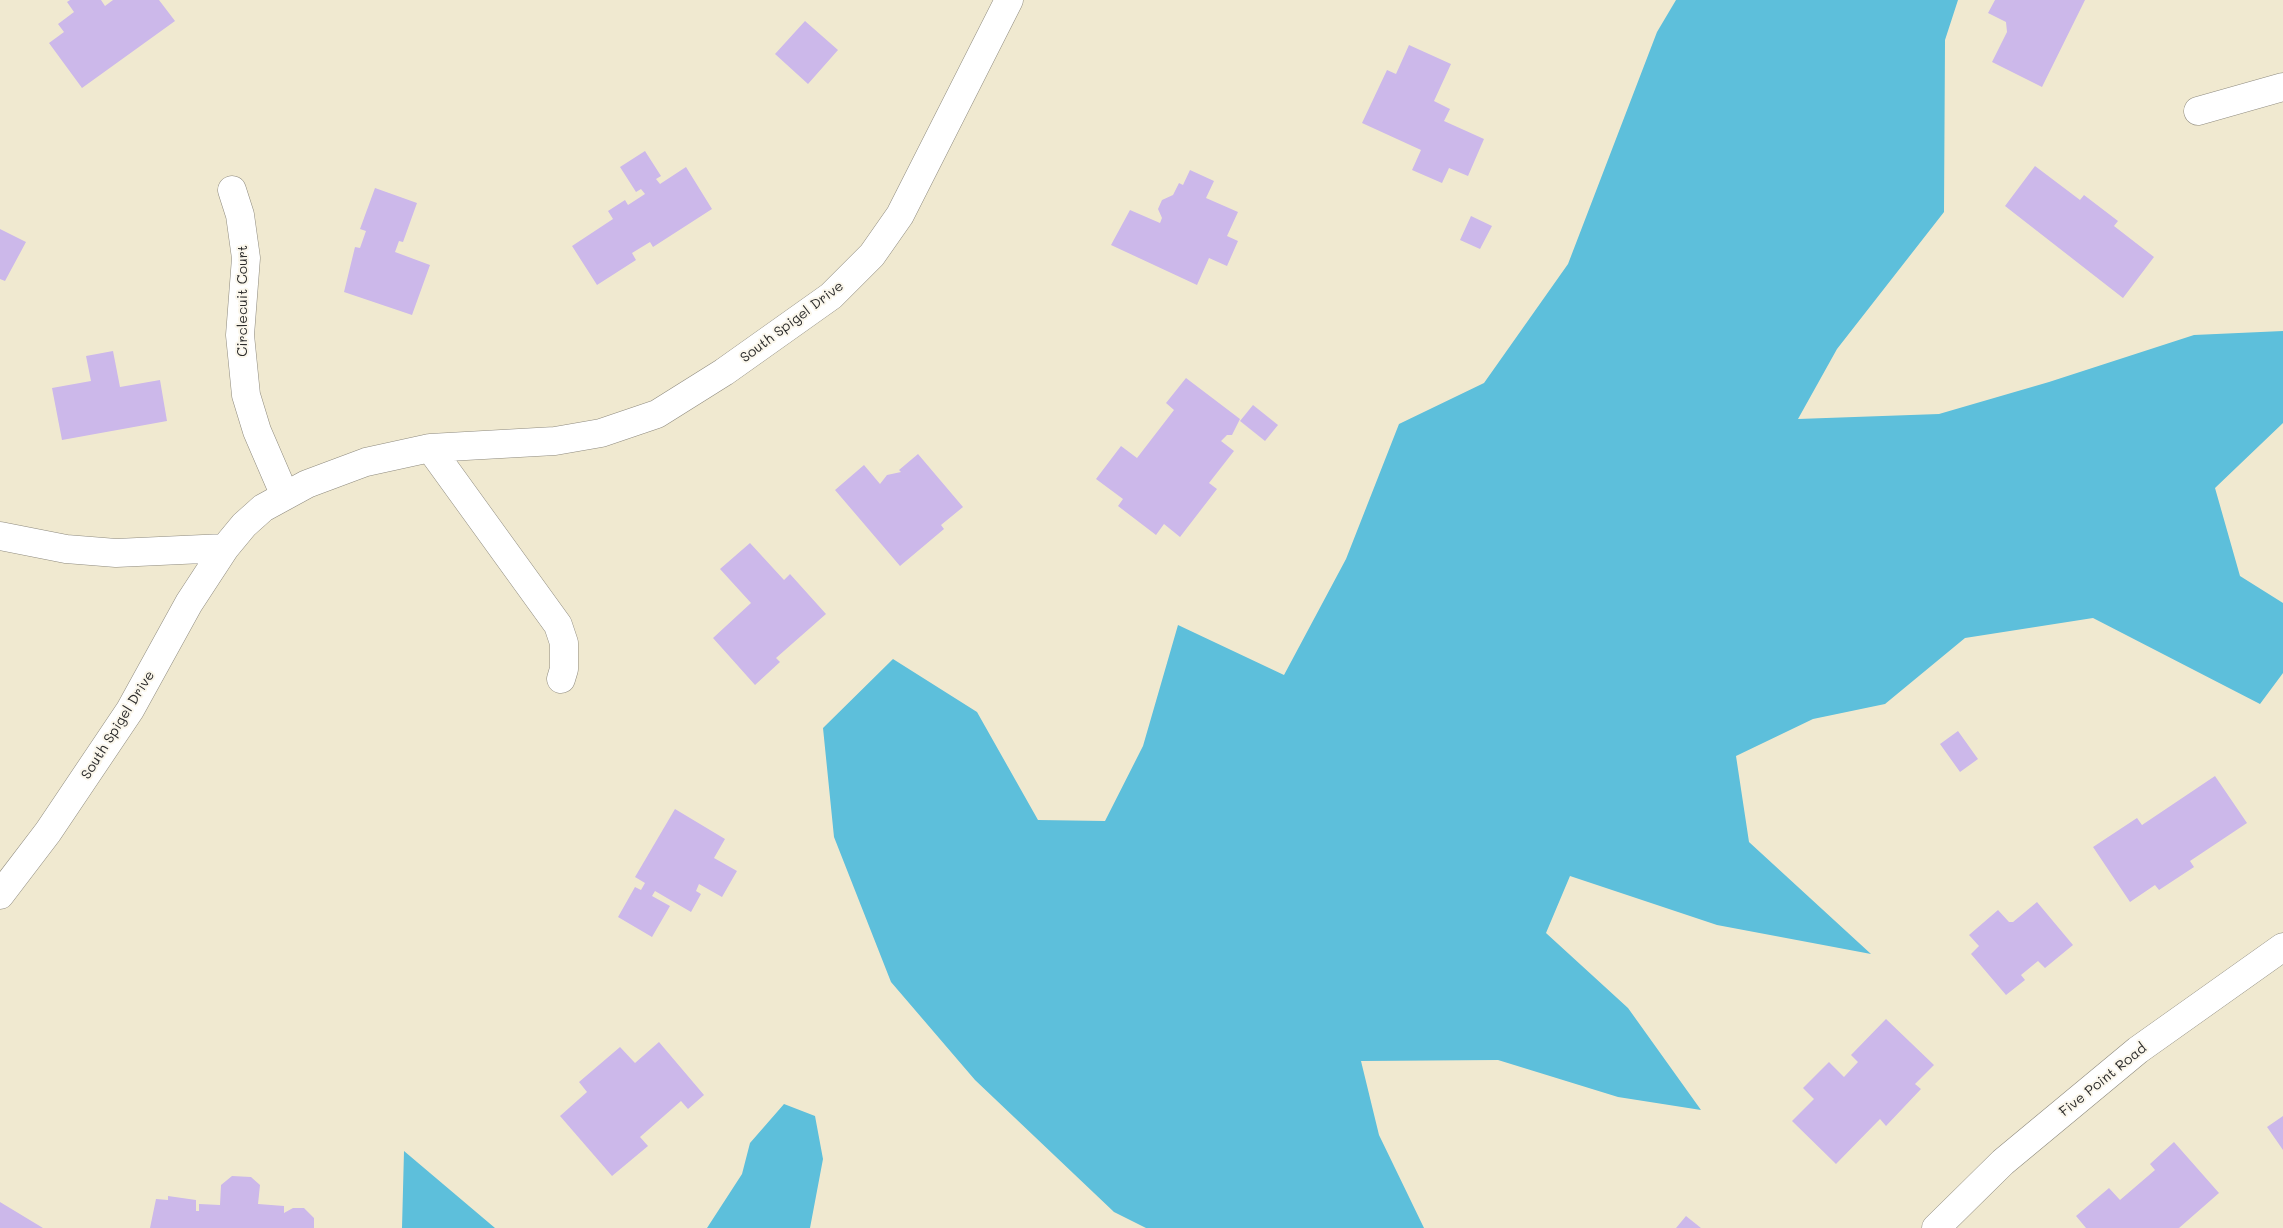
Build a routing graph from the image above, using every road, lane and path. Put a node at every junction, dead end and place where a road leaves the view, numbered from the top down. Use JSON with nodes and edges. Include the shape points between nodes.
{"nodes":[{"id":1,"x":1009,"y":0,"type":"edge"},
{"id":2,"x":2283,"y":87,"type":"edge"},
{"id":3,"x":2198,"y":111,"type":"dead end"},
{"id":4,"x":232,"y":190,"type":"dead end"},
{"id":5,"x":430,"y":448,"type":"junction"},
{"id":6,"x":285,"y":496,"type":"junction"},
{"id":7,"x":0,"y":536,"type":"edge"},
{"id":8,"x":225,"y":548,"type":"junction"},
{"id":9,"x":561,"y":679,"type":"dead end"},
{"id":10,"x":0,"y":895,"type":"edge"},
{"id":11,"x":2283,"y":947,"type":"edge"},
{"id":12,"x":1936,"y":1228,"type":"edge"}],
"edges":[{"from":1,"to":5,"type":"street","name":"South Spigel Drive","via":[[900,215],[872,255],[831,296],[724,372],[657,414],[601,433],[555,441]]},
{"from":2,"to":3,"type":"street"},
{"from":4,"to":6,"type":"street","name":"Circlecuit Court","via":[[240,215],[246,258],[240,335],[246,395],[257,431]]},
{"from":5,"to":6,"type":"street","name":"South Spigel Drive","via":[[366,462],[307,484]]},
{"from":5,"to":9,"type":"street","via":[[558,625],[564,643]]},
{"from":6,"to":8,"type":"street","name":"South Spigel Drive","via":[[263,508]]},
{"from":7,"to":8,"type":"street","via":[[66,550],[116,553]]},
{"from":8,"to":10,"type":"street","name":"South Spigel Drive","via":[[189,603],[130,710],[48,832]]},
{"from":11,"to":12,"type":"street","name":"Five Point Road","via":[[2138,1050],[2003,1162]]}]}
